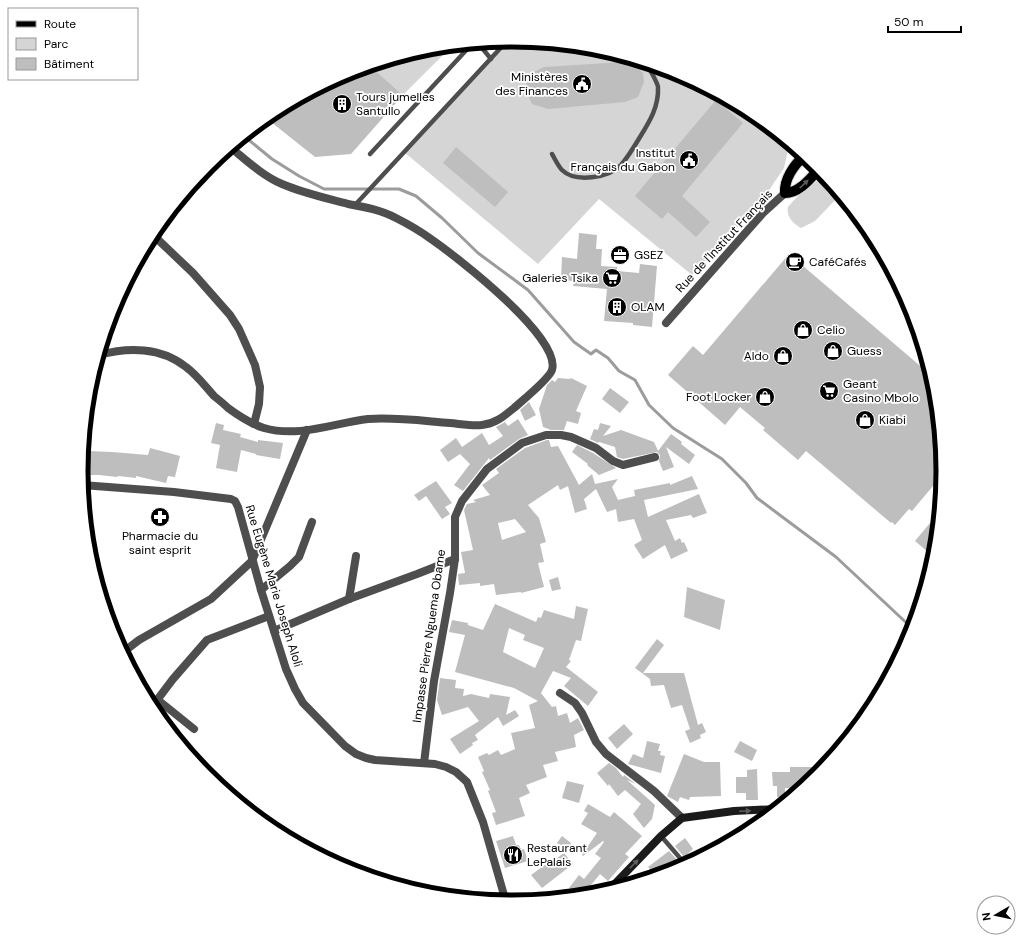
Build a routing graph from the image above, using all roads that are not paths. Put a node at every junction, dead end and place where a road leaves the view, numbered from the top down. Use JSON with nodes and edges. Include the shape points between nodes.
{"nodes":[{"id":1,"x":501,"y":47,"type":"edge"},
{"id":2,"x":482,"y":48,"type":"edge"},
{"id":3,"x":466,"y":50,"type":"edge"},
{"id":4,"x":491,"y":59,"type":"junction"},
{"id":5,"x":653,"y":72,"type":"edge"},
{"id":6,"x":234,"y":151,"type":"edge"},
{"id":7,"x":370,"y":154,"type":"dead end"},
{"id":8,"x":552,"y":154,"type":"dead end"},
{"id":9,"x":799,"y":158,"type":"edge"},
{"id":10,"x":801,"y":160,"type":"edge"},
{"id":11,"x":797,"y":165,"type":"junction"},
{"id":12,"x":815,"y":174,"type":"edge"},
{"id":13,"x":785,"y":193,"type":"junction"},
{"id":14,"x":355,"y":205,"type":"junction"},
{"id":15,"x":157,"y":239,"type":"edge"},
{"id":16,"x":666,"y":323,"type":"dead end"},
{"id":17,"x":105,"y":354,"type":"edge"},
{"id":18,"x":254,"y":424,"type":"junction"},
{"id":19,"x":307,"y":430,"type":"junction"},
{"id":20,"x":655,"y":457,"type":"dead end"},
{"id":21,"x":88,"y":485,"type":"edge"},
{"id":22,"x":312,"y":522,"type":"dead end"},
{"id":23,"x":356,"y":556,"type":"dead end"},
{"id":24,"x":455,"y":559,"type":"junction"},
{"id":25,"x":252,"y":561,"type":"junction"},
{"id":26,"x":260,"y":590,"type":"junction"},
{"id":27,"x":349,"y":599,"type":"junction"},
{"id":28,"x":269,"y":616,"type":"junction"},
{"id":29,"x":274,"y":632,"type":"junction"},
{"id":30,"x":127,"y":649,"type":"edge"},
{"id":31,"x":560,"y":693,"type":"dead end"},
{"id":32,"x":158,"y":700,"type":"junction"},
{"id":33,"x":156,"y":702,"type":"edge"},
{"id":34,"x":194,"y":729,"type":"dead end"},
{"id":35,"x":424,"y":763,"type":"junction"},
{"id":36,"x":768,"y":809,"type":"edge"},
{"id":37,"x":682,"y":818,"type":"junction"},
{"id":38,"x":661,"y":836,"type":"junction"},
{"id":39,"x":682,"y":860,"type":"edge"},
{"id":40,"x":614,"y":884,"type":"edge"},
{"id":41,"x":504,"y":896,"type":"edge"}],
"edges":[{"from":1,"to":4,"type":"lane"},
{"from":2,"to":4,"type":"lane"},
{"from":3,"to":7,"type":"lane"},
{"from":4,"to":14,"type":"lane"},
{"from":5,"to":8,"type":"lane","via":[[658,85],[656,108],[620,166],[606,175],[589,178],[572,176],[562,170]]},
{"from":6,"to":14,"type":"street","via":[[281,184]]},
{"from":9,"to":11,"type":"main road"},
{"from":10,"to":11,"type":"main road"},
{"from":11,"to":13,"type":"main road","via":[[786,181]]},
{"from":13,"to":12,"type":"main road","one_way":true,"via":[[797,190]]},
{"from":13,"to":16,"type":"street","name":"Rue de l'Institut Français","via":[[762,213]]},
{"from":14,"to":19,"type":"street","via":[[384,212],[415,228],[468,267],[530,324],[550,350],[554,362],[552,372],[531,393],[492,423],[481,425],[371,419]]},
{"from":15,"to":18,"type":"street","via":[[193,273],[239,329],[255,365],[260,387]]},
{"from":17,"to":18,"type":"street","via":[[140,350],[164,353],[187,367],[236,414]]},
{"from":18,"to":19,"type":"street","via":[[275,430]]},
{"from":19,"to":25,"type":"street"},
{"from":20,"to":24,"type":"street","name":"Impasse Pierre Nguema Obame","via":[[618,464],[596,448],[561,435],[546,435],[522,443],[487,469],[462,501],[455,517]]},
{"from":21,"to":25,"type":"street","name":"Rue Eugène Marie Joseph Aloli","via":[[231,499],[238,508]]},
{"from":22,"to":26,"type":"street","via":[[299,556]]},
{"from":23,"to":27,"type":"street"},
{"from":24,"to":27,"type":"street"},
{"from":24,"to":35,"type":"street","name":"Impasse Pierre Nguema Obame","via":[[434,681]]},
{"from":25,"to":26,"type":"street","name":"Rue Eugène Marie Joseph Aloli"},
{"from":25,"to":30,"type":"street","via":[[211,599]]},
{"from":26,"to":28,"type":"street","name":"Rue Eugène Marie Joseph Aloli"},
{"from":27,"to":29,"type":"street"},
{"from":28,"to":29,"type":"street","name":"Rue Eugène Marie Joseph Aloli"},
{"from":28,"to":32,"type":"street","via":[[207,640]]},
{"from":29,"to":35,"type":"street","name":"Rue Eugène Marie Joseph Aloli","via":[[286,669],[303,703],[345,746],[356,754],[375,760]]},
{"from":31,"to":37,"type":"street","via":[[575,703],[596,742],[606,754],[654,791]]},
{"from":32,"to":33,"type":"street"},
{"from":32,"to":34,"type":"street"},
{"from":35,"to":41,"type":"street","name":"Rue Eugène Marie Joseph Aloli","via":[[446,767],[467,782],[484,822]]},
{"from":37,"to":36,"type":"main road","one_way":true},
{"from":37,"to":38,"type":"main road"},
{"from":38,"to":39,"type":"lane"},
{"from":40,"to":38,"type":"main road","one_way":true}]}
